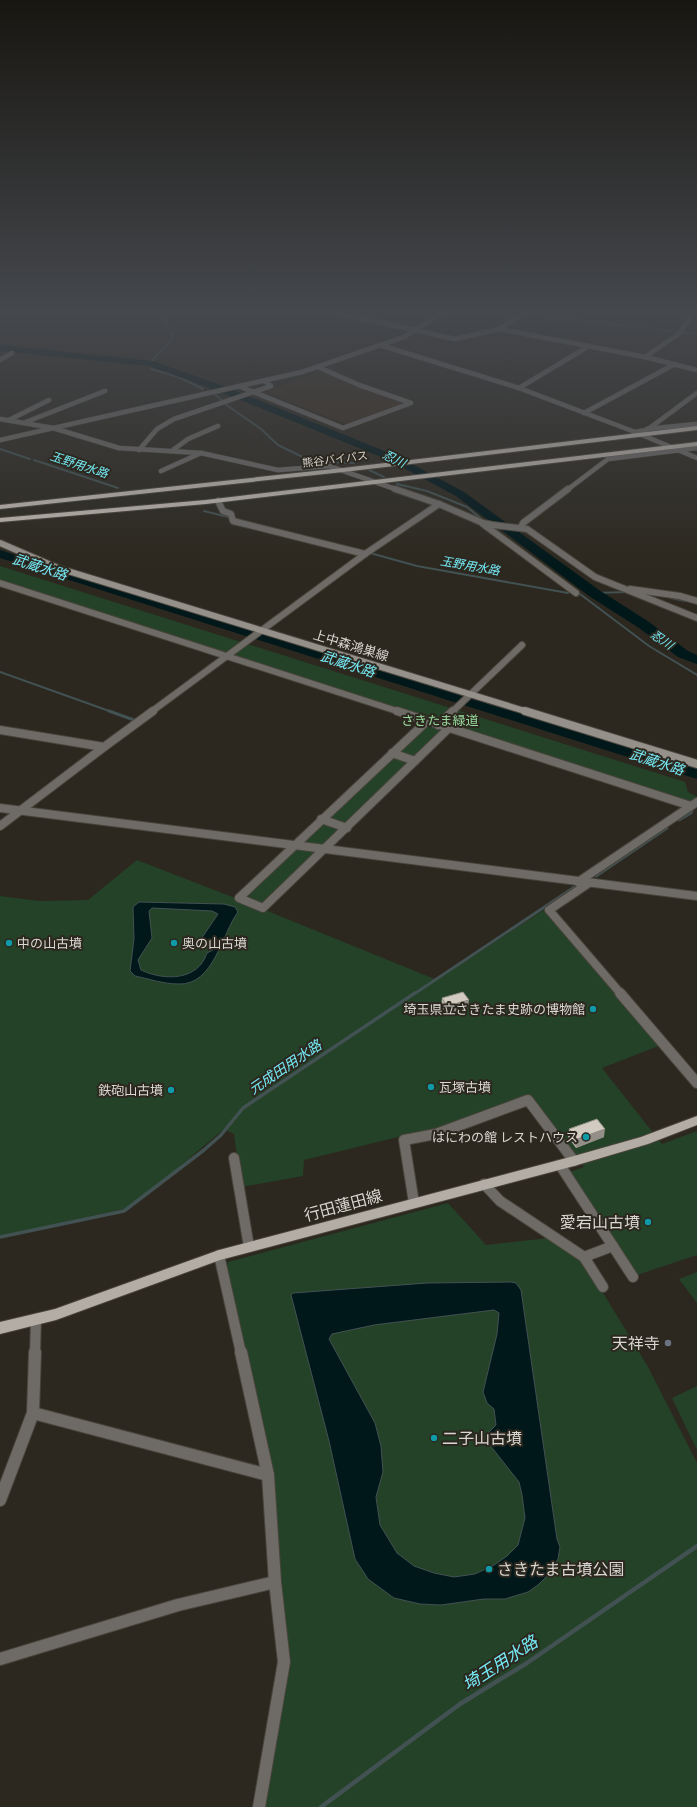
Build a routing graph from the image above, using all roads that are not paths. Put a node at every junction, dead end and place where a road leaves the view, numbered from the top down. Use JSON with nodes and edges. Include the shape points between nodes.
{"nodes":[{"id":1,"x":86,"y":398,"type":"edge"},
{"id":2,"x":189,"y":398,"type":"edge"},
{"id":3,"x":238,"y":398,"type":"edge"},
{"id":4,"x":267,"y":398,"type":"edge"},
{"id":5,"x":397,"y":398,"type":"edge"},
{"id":6,"x":546,"y":398,"type":"edge"},
{"id":7,"x":611,"y":398,"type":"edge"},
{"id":8,"x":690,"y":398,"type":"edge"},
{"id":9,"x":49,"y":400,"type":"dead end"},
{"id":10,"x":584,"y":413,"type":"junction"},
{"id":11,"x":0,"y":419,"type":"edge"},
{"id":12,"x":9,"y":420,"type":"junction"},
{"id":13,"x":26,"y":422,"type":"junction"},
{"id":14,"x":697,"y":424,"type":"edge"},
{"id":15,"x":218,"y":426,"type":"dead end"},
{"id":16,"x":53,"y":428,"type":"junction"},
{"id":17,"x":697,"y":428,"type":"edge"},
{"id":18,"x":647,"y":430,"type":"junction"},
{"id":19,"x":637,"y":433,"type":"junction"},
{"id":20,"x":0,"y":440,"type":"edge"},
{"id":21,"x":697,"y":444,"type":"edge"},
{"id":22,"x":668,"y":447,"type":"junction"},
{"id":23,"x":697,"y":448,"type":"edge"},
{"id":24,"x":139,"y":450,"type":"junction"},
{"id":25,"x":173,"y":450,"type":"junction"},
{"id":26,"x":677,"y":451,"type":"junction"},
{"id":27,"x":201,"y":453,"type":"junction"},
{"id":28,"x":697,"y":458,"type":"edge"},
{"id":29,"x":343,"y":470,"type":"junction"},
{"id":30,"x":161,"y":471,"type":"dead end"},
{"id":31,"x":374,"y":482,"type":"junction"},
{"id":32,"x":195,"y":485,"type":"junction"},
{"id":33,"x":0,"y":500,"type":"edge"},
{"id":34,"x":218,"y":500,"type":"junction"},
{"id":35,"x":206,"y":502,"type":"junction"},
{"id":36,"x":439,"y":504,"type":"junction"},
{"id":37,"x":0,"y":507,"type":"edge"},
{"id":38,"x":0,"y":520,"type":"edge"},
{"id":39,"x":483,"y":523,"type":"junction"},
{"id":40,"x":519,"y":527,"type":"junction"},
{"id":41,"x":0,"y":528,"type":"edge"},
{"id":42,"x":0,"y":543,"type":"edge"},
{"id":43,"x":365,"y":554,"type":"junction"},
{"id":44,"x":0,"y":583,"type":"edge"},
{"id":45,"x":621,"y":588,"type":"junction"},
{"id":46,"x":576,"y":594,"type":"dead end"},
{"id":47,"x":697,"y":600,"type":"edge"},
{"id":48,"x":697,"y":618,"type":"edge"},
{"id":49,"x":259,"y":632,"type":"junction"},
{"id":50,"x":522,"y":645,"type":"dead end"},
{"id":51,"x":227,"y":656,"type":"junction"},
{"id":52,"x":467,"y":696,"type":"junction"},
{"id":53,"x":427,"y":721,"type":"junction"},
{"id":54,"x":438,"y":724,"type":"junction"},
{"id":55,"x":448,"y":728,"type":"junction"},
{"id":56,"x":0,"y":730,"type":"edge"},
{"id":57,"x":104,"y":747,"type":"junction"},
{"id":58,"x":392,"y":753,"type":"junction"},
{"id":59,"x":415,"y":761,"type":"junction"},
{"id":60,"x":697,"y":764,"type":"edge"},
{"id":61,"x":694,"y":804,"type":"edge"},
{"id":62,"x":0,"y":808,"type":"edge"},
{"id":63,"x":20,"y":811,"type":"junction"},
{"id":64,"x":322,"y":819,"type":"junction"},
{"id":65,"x":0,"y":826,"type":"edge"},
{"id":66,"x":347,"y":828,"type":"junction"},
{"id":67,"x":293,"y":846,"type":"junction"},
{"id":68,"x":325,"y":850,"type":"junction"},
{"id":69,"x":578,"y":882,"type":"junction"},
{"id":70,"x":589,"y":883,"type":"junction"},
{"id":71,"x":697,"y":896,"type":"edge"},
{"id":72,"x":697,"y":1084,"type":"edge"},
{"id":73,"x":697,"y":1120,"type":"edge"},
{"id":74,"x":234,"y":1158,"type":"dead end"},
{"id":75,"x":574,"y":1161,"type":"junction"},
{"id":76,"x":560,"y":1165,"type":"junction"},
{"id":77,"x":484,"y":1184,"type":"junction"},
{"id":78,"x":414,"y":1203,"type":"junction"},
{"id":79,"x":613,"y":1246,"type":"junction"},
{"id":80,"x":249,"y":1247,"type":"junction"},
{"id":81,"x":219,"y":1255,"type":"junction"},
{"id":82,"x":584,"y":1257,"type":"junction"},
{"id":83,"x":633,"y":1277,"type":"dead end"},
{"id":84,"x":603,"y":1287,"type":"dead end"},
{"id":85,"x":36,"y":1319,"type":"junction"},
{"id":86,"x":0,"y":1328,"type":"edge"},
{"id":87,"x":33,"y":1413,"type":"junction"},
{"id":88,"x":268,"y":1475,"type":"junction"},
{"id":89,"x":2,"y":1486,"type":"edge"},
{"id":90,"x":0,"y":1500,"type":"edge"},
{"id":91,"x":275,"y":1582,"type":"junction"},
{"id":92,"x":0,"y":1659,"type":"edge"},
{"id":93,"x":259,"y":1807,"type":"edge"}],
"edges":[{"from":1,"to":13,"type":"street"},
{"from":2,"to":16,"type":"street"},
{"from":3,"to":24,"type":"street","via":[[174,419],[158,429]]},
{"from":4,"to":5,"type":"street","via":[[342,428],[411,403]]},
{"from":6,"to":10,"type":"street"},
{"from":7,"to":10,"type":"street"},
{"from":8,"to":18,"type":"street"},
{"from":9,"to":12,"type":"street"},
{"from":10,"to":19,"type":"street"},
{"from":11,"to":12,"type":"street"},
{"from":12,"to":13,"type":"street"},
{"from":13,"to":16,"type":"street"},
{"from":14,"to":18,"type":"street"},
{"from":15,"to":25,"type":"street","via":[[207,433],[194,435]]},
{"from":16,"to":20,"type":"street"},
{"from":16,"to":24,"type":"street","via":[[119,448]]},
{"from":17,"to":19,"type":"highway","name":"熊谷バイパス"},
{"from":18,"to":19,"type":"street"},
{"from":19,"to":22,"type":"street"},
{"from":19,"to":29,"type":"highway","name":"熊谷バイパス"},
{"from":21,"to":22,"type":"highway"},
{"from":22,"to":26,"type":"street"},
{"from":22,"to":31,"type":"highway"},
{"from":23,"to":26,"type":"street"},
{"from":24,"to":25,"type":"street"},
{"from":25,"to":27,"type":"street"},
{"from":26,"to":28,"type":"street"},
{"from":26,"to":40,"type":"street","via":[[608,458]]},
{"from":27,"to":29,"type":"street","via":[[278,470],[322,466]]},
{"from":27,"to":30,"type":"street"},
{"from":29,"to":31,"type":"street"},
{"from":29,"to":32,"type":"highway","name":"熊谷バイパス"},
{"from":31,"to":34,"type":"highway"},
{"from":31,"to":36,"type":"street"},
{"from":32,"to":33,"type":"highway","via":[[178,484]]},
{"from":32,"to":37,"type":"highway","name":"熊谷バイパス"},
{"from":34,"to":35,"type":"highway"},
{"from":34,"to":43,"type":"street","via":[[223,511],[231,514],[233,521]]},
{"from":35,"to":38,"type":"highway"},
{"from":35,"to":41,"type":"highway"},
{"from":36,"to":39,"type":"street"},
{"from":36,"to":43,"type":"street"},
{"from":39,"to":40,"type":"street"},
{"from":39,"to":46,"type":"street"},
{"from":40,"to":45,"type":"street","via":[[537,535],[595,577]]},
{"from":42,"to":49,"type":"main road","name":"上中森鴻巣線","via":[[58,568]]},
{"from":43,"to":49,"type":"street"},
{"from":44,"to":51,"type":"street"},
{"from":45,"to":47,"type":"street"},
{"from":45,"to":48,"type":"street"},
{"from":49,"to":51,"type":"street"},
{"from":49,"to":52,"type":"main road","name":"上中森鴻巣線"},
{"from":50,"to":52,"type":"street"},
{"from":51,"to":53,"type":"street"},
{"from":51,"to":57,"type":"street"},
{"from":52,"to":54,"type":"street"},
{"from":52,"to":60,"type":"main road","name":"上中森鴻巣線"},
{"from":53,"to":54,"type":"street"},
{"from":53,"to":58,"type":"street"},
{"from":54,"to":55,"type":"street"},
{"from":55,"to":59,"type":"street"},
{"from":55,"to":61,"type":"street"},
{"from":56,"to":57,"type":"street"},
{"from":57,"to":63,"type":"street"},
{"from":58,"to":59,"type":"street"},
{"from":58,"to":64,"type":"street"},
{"from":59,"to":66,"type":"street"},
{"from":61,"to":69,"type":"street"},
{"from":62,"to":63,"type":"street"},
{"from":63,"to":65,"type":"street"},
{"from":63,"to":67,"type":"street"},
{"from":64,"to":66,"type":"street"},
{"from":64,"to":67,"type":"street"},
{"from":66,"to":68,"type":"street"},
{"from":67,"to":68,"type":"street"},
{"from":67,"to":68,"type":"street","via":[[239,898],[263,908]]},
{"from":68,"to":69,"type":"street"},
{"from":69,"to":70,"type":"street"},
{"from":70,"to":71,"type":"street"},
{"from":70,"to":72,"type":"street","via":[[549,910]]},
{"from":73,"to":75,"type":"main road","name":"行田蓮田線","via":[[644,1141]]},
{"from":74,"to":80,"type":"street"},
{"from":75,"to":76,"type":"main road","name":"行田蓮田線"},
{"from":75,"to":78,"type":"street","via":[[528,1100],[436,1134],[404,1140]]},
{"from":76,"to":77,"type":"main road","name":"行田蓮田線"},
{"from":76,"to":79,"type":"street"},
{"from":77,"to":78,"type":"main road","name":"行田蓮田線"},
{"from":77,"to":82,"type":"street","via":[[500,1201]]},
{"from":78,"to":80,"type":"main road","name":"行田蓮田線"},
{"from":79,"to":82,"type":"street"},
{"from":79,"to":83,"type":"street"},
{"from":80,"to":81,"type":"main road","name":"行田蓮田線"},
{"from":81,"to":85,"type":"main road","name":"行田蓮田線"},
{"from":81,"to":88,"type":"street"},
{"from":82,"to":84,"type":"street"},
{"from":85,"to":86,"type":"main road","name":"行田蓮田線"},
{"from":85,"to":87,"type":"street"},
{"from":87,"to":88,"type":"street"},
{"from":87,"to":89,"type":"street"},
{"from":88,"to":91,"type":"street"},
{"from":89,"to":90,"type":"street"},
{"from":91,"to":92,"type":"street","via":[[178,1605]]},
{"from":91,"to":93,"type":"street","via":[[284,1662]]}]}
